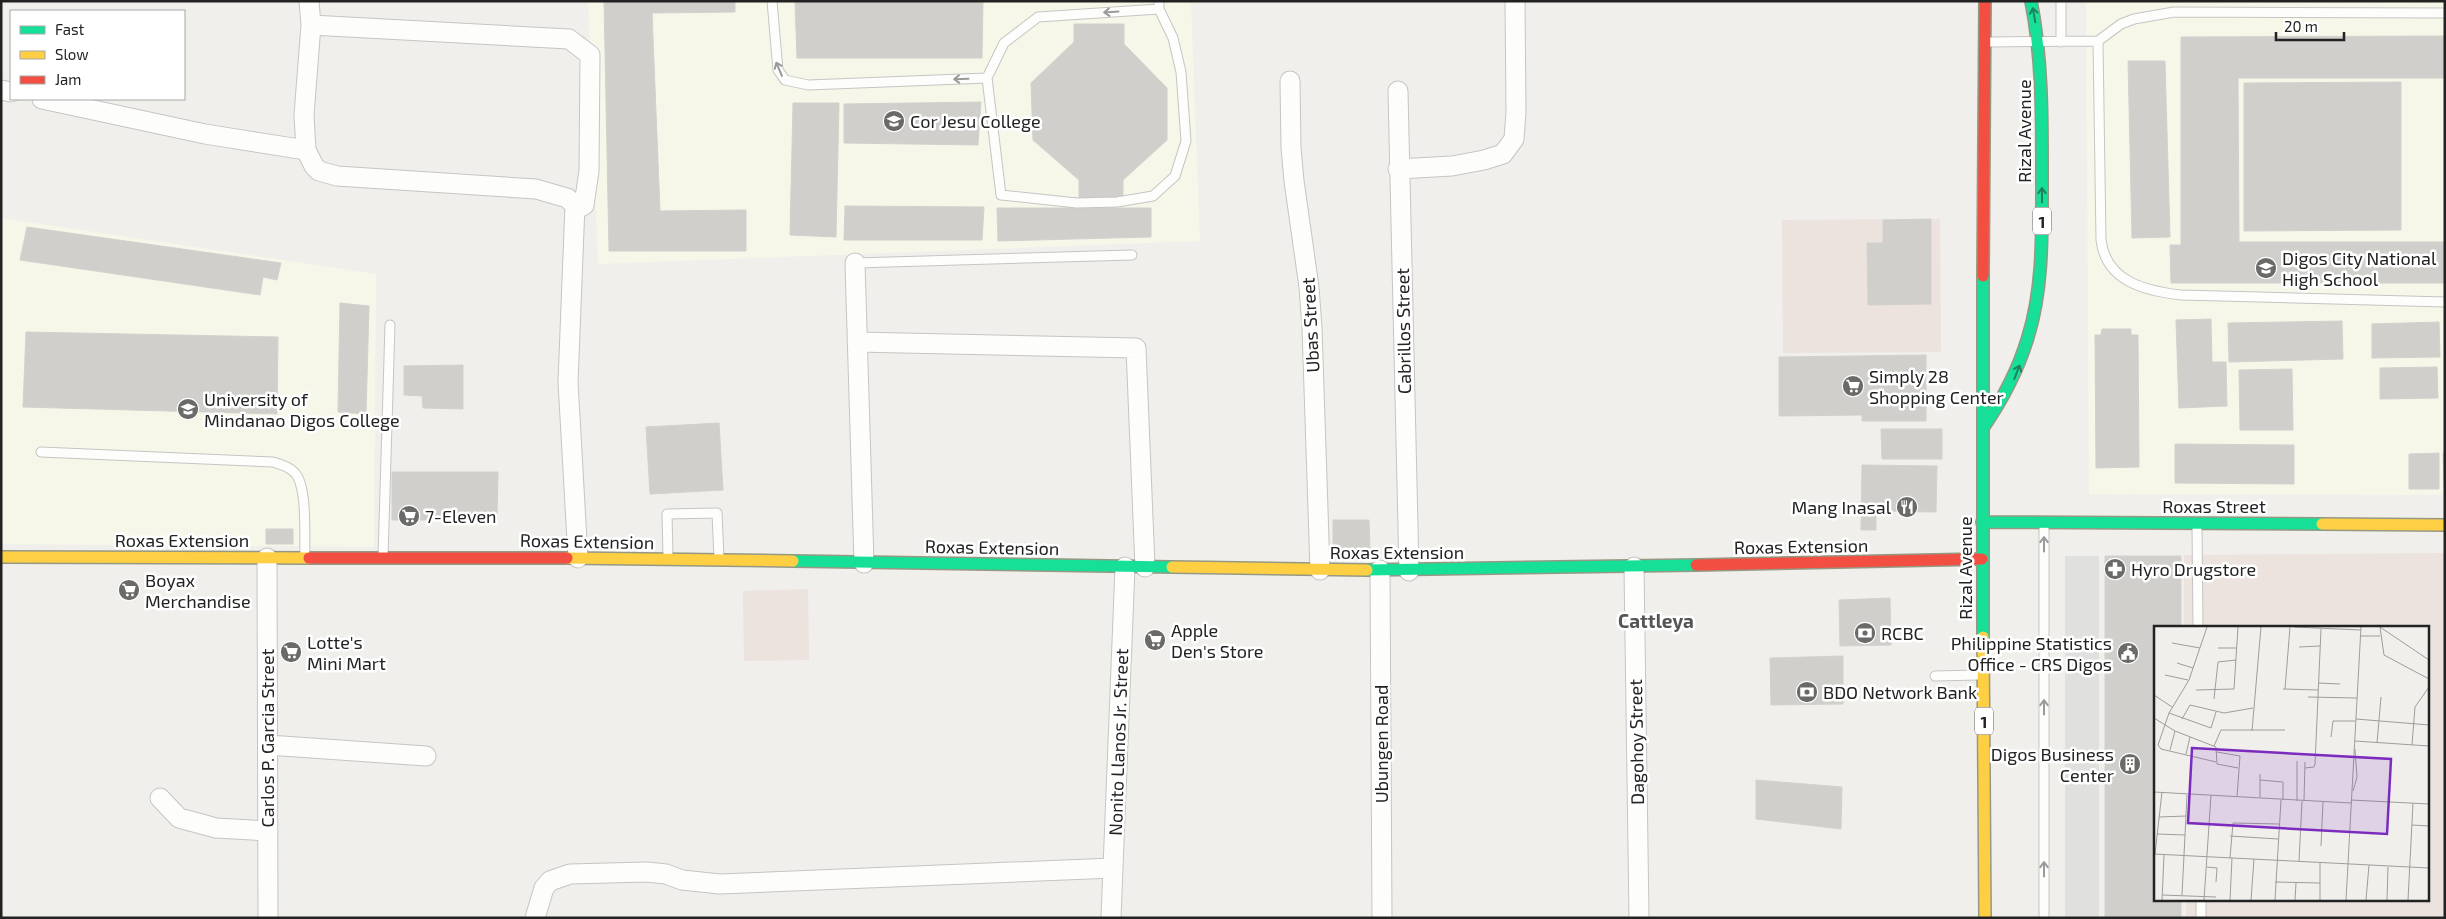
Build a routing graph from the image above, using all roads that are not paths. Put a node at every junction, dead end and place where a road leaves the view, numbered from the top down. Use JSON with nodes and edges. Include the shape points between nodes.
{"nodes":[{"id":1,"x":309,"y":1,"type":"edge"},
{"id":2,"x":772,"y":1,"type":"edge"},
{"id":3,"x":1515,"y":1,"type":"edge"},
{"id":4,"x":1984,"y":1,"type":"edge"},
{"id":5,"x":2032,"y":1,"type":"edge"},
{"id":6,"x":2060,"y":1,"type":"edge"},
{"id":7,"x":1159,"y":5,"type":"edge"},
{"id":8,"x":2445,"y":13,"type":"edge"},
{"id":9,"x":311,"y":25,"type":"junction"},
{"id":10,"x":2098,"y":41,"type":"junction"},
{"id":11,"x":1984,"y":42,"type":"junction"},
{"id":12,"x":2038,"y":42,"type":"junction"},
{"id":13,"x":2061,"y":42,"type":"junction"},
{"id":14,"x":987,"y":78,"type":"junction"},
{"id":15,"x":1290,"y":81,"type":"dead end"},
{"id":16,"x":1398,"y":91,"type":"dead end"},
{"id":17,"x":47,"y":100,"type":"edge"},
{"id":18,"x":306,"y":150,"type":"junction"},
{"id":19,"x":1398,"y":169,"type":"junction"},
{"id":20,"x":576,"y":209,"type":"junction"},
{"id":21,"x":1132,"y":255,"type":"dead end"},
{"id":22,"x":855,"y":263,"type":"joint"},
{"id":23,"x":2445,"y":302,"type":"edge"},
{"id":24,"x":390,"y":325,"type":"dead end"},
{"id":25,"x":856,"y":342,"type":"junction"},
{"id":26,"x":1983,"y":428,"type":"junction"},
{"id":27,"x":40,"y":452,"type":"dead end"},
{"id":28,"x":1982,"y":522,"type":"junction"},
{"id":29,"x":2044,"y":522,"type":"junction"},
{"id":30,"x":2197,"y":523,"type":"junction"},
{"id":31,"x":2445,"y":524,"type":"edge"},
{"id":32,"x":1,"y":557,"type":"edge"},
{"id":33,"x":383,"y":557,"type":"junction"},
{"id":34,"x":267,"y":558,"type":"junction"},
{"id":35,"x":305,"y":558,"type":"junction"},
{"id":36,"x":578,"y":558,"type":"junction"},
{"id":37,"x":1982,"y":559,"type":"junction"},
{"id":38,"x":668,"y":560,"type":"junction"},
{"id":39,"x":719,"y":560,"type":"junction"},
{"id":40,"x":864,"y":563,"type":"junction"},
{"id":41,"x":1125,"y":567,"type":"junction"},
{"id":42,"x":1634,"y":567,"type":"junction"},
{"id":43,"x":1145,"y":568,"type":"junction"},
{"id":44,"x":1320,"y":570,"type":"junction"},
{"id":45,"x":1380,"y":570,"type":"junction"},
{"id":46,"x":1409,"y":571,"type":"junction"},
{"id":47,"x":2198,"y":626,"type":"edge"},
{"id":48,"x":1983,"y":674,"type":"junction"},
{"id":49,"x":1934,"y":676,"type":"dead end"},
{"id":50,"x":268,"y":745,"type":"junction"},
{"id":51,"x":426,"y":756,"type":"dead end"},
{"id":52,"x":160,"y":798,"type":"dead end"},
{"id":53,"x":268,"y":831,"type":"junction"},
{"id":54,"x":1113,"y":868,"type":"junction"},
{"id":55,"x":2201,"y":902,"type":"edge"},
{"id":56,"x":268,"y":918,"type":"edge"},
{"id":57,"x":535,"y":918,"type":"edge"},
{"id":58,"x":1111,"y":918,"type":"edge"},
{"id":59,"x":1382,"y":918,"type":"edge"},
{"id":60,"x":1639,"y":918,"type":"edge"},
{"id":61,"x":1985,"y":918,"type":"edge"},
{"id":62,"x":2044,"y":918,"type":"edge"},
{"id":63,"x":2201,"y":918,"type":"edge"}],
"edges":[{"from":1,"to":9,"type":"street"},
{"from":14,"to":2,"type":"lane","one_way":true,"via":[[808,85],[785,80],[778,70]]},
{"from":3,"to":19,"type":"street","via":[[1514,139],[1503,154],[1484,160],[1452,166]]},
{"from":4,"to":11,"type":"main road","name":"Rizal Avenue","number":"1"},
{"from":12,"to":5,"type":"main road","name":"Rizal Avenue","number":"1","one_way":true},
{"from":6,"to":13,"type":"lane"},
{"from":7,"to":14,"type":"lane","one_way":true,"via":[[1038,17],[1004,43]]},
{"from":7,"to":14,"type":"lane","via":[[1181,72],[1186,140],[1175,176],[1153,196],[1117,202],[1077,203],[1001,195]]},
{"from":8,"to":10,"type":"lane","via":[[2174,12],[2134,18]]},
{"from":9,"to":18,"type":"street","via":[[304,115]]},
{"from":9,"to":20,"type":"street","via":[[569,39],[590,55],[589,171],[584,205]]},
{"from":10,"to":13,"type":"lane"},
{"from":10,"to":23,"type":"lane","via":[[2101,240],[2105,258],[2123,279],[2140,288],[2181,295]]},
{"from":11,"to":12,"type":"lane"},
{"from":11,"to":26,"type":"main road","name":"Rizal Avenue","number":"1"},
{"from":12,"to":13,"type":"lane"},
{"from":26,"to":12,"type":"main road","name":"Rizal Avenue","number":"1","one_way":true,"via":[[2000,406],[2016,376],[2036,309],[2042,227],[2042,92]]},
{"from":15,"to":44,"type":"street","name":"Ubas Street","via":[[1292,164],[1312,328]]},
{"from":16,"to":19,"type":"street","name":"Cabrillos Street"},
{"from":17,"to":18,"type":"street","via":[[204,134]]},
{"from":18,"to":20,"type":"street","via":[[314,166],[324,174],[536,189],[567,198]]},
{"from":19,"to":46,"type":"street","name":"Cabrillos Street"},
{"from":20,"to":36,"type":"street","via":[[568,382]]},
{"from":21,"to":22,"type":"lane"},
{"from":22,"to":25,"type":"street"},
{"from":24,"to":33,"type":"lane"},
{"from":25,"to":40,"type":"street"},
{"from":25,"to":43,"type":"street","via":[[1136,348]]},
{"from":26,"to":28,"type":"main road","name":"Rizal Avenue","number":"1"},
{"from":27,"to":35,"type":"lane","via":[[273,462],[286,466],[295,472],[303,491]]},
{"from":28,"to":29,"type":"main road","name":"Roxas Street"},
{"from":28,"to":37,"type":"main road","name":"Rizal Avenue","number":"1"},
{"from":29,"to":30,"type":"main road","name":"Roxas Street"},
{"from":62,"to":29,"type":"lane","one_way":true},
{"from":30,"to":31,"type":"main road","name":"Roxas Street"},
{"from":30,"to":47,"type":"lane"},
{"from":32,"to":34,"type":"main road","name":"Roxas Extension"},
{"from":33,"to":35,"type":"main road","name":"Roxas Extension"},
{"from":33,"to":36,"type":"main road","name":"Roxas Extension"},
{"from":34,"to":35,"type":"main road","name":"Roxas Extension"},
{"from":34,"to":50,"type":"street","name":"Carlos P. Garcia Street"},
{"from":36,"to":38,"type":"main road","name":"Roxas Extension"},
{"from":37,"to":42,"type":"main road","name":"Roxas Extension"},
{"from":37,"to":48,"type":"main road","name":"Rizal Avenue","number":"1"},
{"from":38,"to":39,"type":"main road","name":"Roxas Extension"},
{"from":38,"to":39,"type":"lane","via":[[667,514],[717,513]]},
{"from":39,"to":40,"type":"main road","name":"Roxas Extension"},
{"from":40,"to":41,"type":"main road","name":"Roxas Extension"},
{"from":41,"to":43,"type":"main road","name":"Roxas Extension"},
{"from":41,"to":54,"type":"street","name":"Nonito Llanos Jr. Street"},
{"from":42,"to":46,"type":"main road","name":"Roxas Extension"},
{"from":42,"to":60,"type":"street","name":"Dagohoy Street"},
{"from":43,"to":44,"type":"main road","name":"Roxas Extension"},
{"from":44,"to":45,"type":"main road","name":"Roxas Extension"},
{"from":45,"to":46,"type":"main road","name":"Roxas Extension"},
{"from":45,"to":59,"type":"street","name":"Ubungen Road"},
{"from":48,"to":49,"type":"lane"},
{"from":48,"to":61,"type":"main road","name":"Rizal Avenue","number":"1"},
{"from":50,"to":51,"type":"street"},
{"from":50,"to":53,"type":"street","name":"Carlos P. Garcia Street"},
{"from":52,"to":53,"type":"street","via":[[178,818],[216,828]]},
{"from":53,"to":56,"type":"street","name":"Carlos P. Garcia Street"},
{"from":54,"to":57,"type":"street","via":[[720,884],[647,872],[570,874],[550,881],[544,888]]},
{"from":54,"to":58,"type":"street","name":"Nonito Llanos Jr. Street"},
{"from":55,"to":63,"type":"lane"}]}
